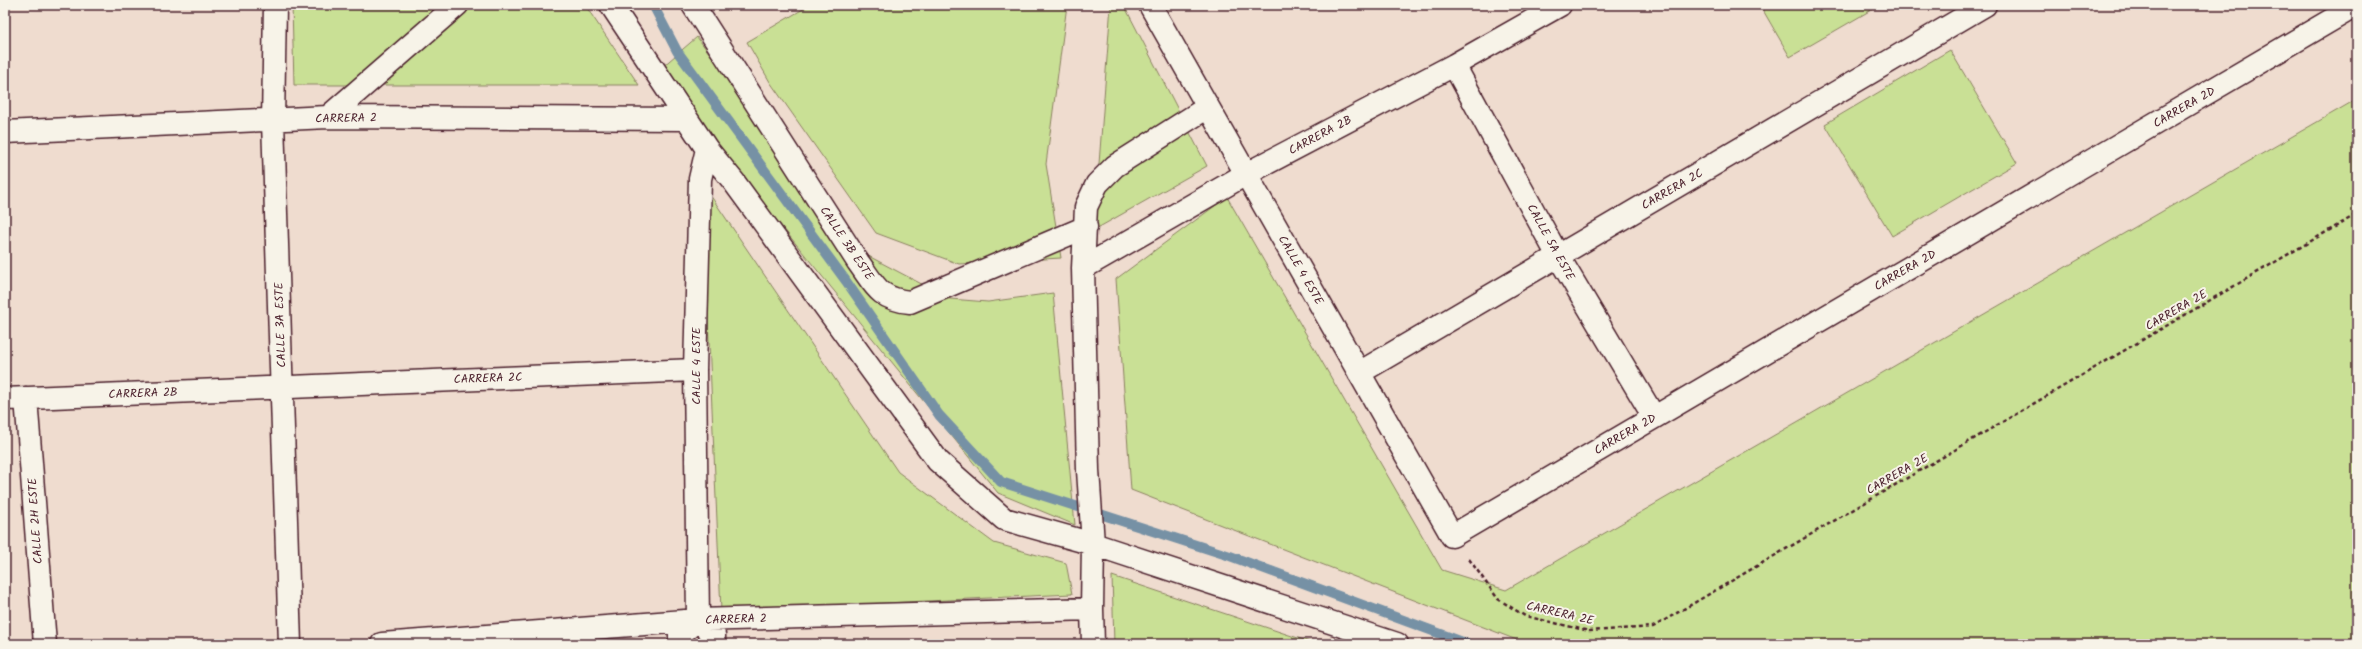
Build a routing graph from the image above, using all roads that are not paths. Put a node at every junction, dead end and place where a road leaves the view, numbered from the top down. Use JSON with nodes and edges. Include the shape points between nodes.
{"nodes":[{"id":1,"x":275,"y":5,"type":"edge"},
{"id":2,"x":457,"y":5,"type":"edge"},
{"id":3,"x":611,"y":5,"type":"edge"},
{"id":4,"x":1150,"y":5,"type":"edge"},
{"id":5,"x":1560,"y":5,"type":"edge"},
{"id":6,"x":1985,"y":5,"type":"edge"},
{"id":7,"x":2357,"y":5,"type":"edge"},
{"id":8,"x":700,"y":7,"type":"edge"},
{"id":9,"x":2333,"y":11,"type":"edge"},
{"id":10,"x":1454,"y":65,"type":"junction"},
{"id":11,"x":1208,"y":107,"type":"junction"},
{"id":12,"x":328,"y":117,"type":"junction"},
{"id":13,"x":687,"y":119,"type":"junction"},
{"id":14,"x":273,"y":120,"type":"junction"},
{"id":15,"x":5,"y":132,"type":"edge"},
{"id":16,"x":707,"y":149,"type":"junction"},
{"id":17,"x":1246,"y":174,"type":"junction"},
{"id":18,"x":1086,"y":227,"type":"junction"},
{"id":19,"x":1558,"y":256,"type":"junction"},
{"id":20,"x":1083,"y":268,"type":"junction"},
{"id":21,"x":695,"y":370,"type":"junction"},
{"id":22,"x":1359,"y":373,"type":"junction"},
{"id":23,"x":282,"y":387,"type":"junction"},
{"id":24,"x":16,"y":398,"type":"edge"},
{"id":25,"x":1654,"y":418,"type":"junction"},
{"id":26,"x":1092,"y":535,"type":"junction"},
{"id":27,"x":1452,"y":536,"type":"joint"},
{"id":28,"x":1092,"y":609,"type":"junction"},
{"id":29,"x":698,"y":620,"type":"junction"},
{"id":30,"x":45,"y":644,"type":"edge"},
{"id":31,"x":290,"y":644,"type":"edge"},
{"id":32,"x":382,"y":644,"type":"edge"},
{"id":33,"x":680,"y":644,"type":"edge"},
{"id":34,"x":714,"y":644,"type":"edge"},
{"id":35,"x":1093,"y":644,"type":"edge"},
{"id":36,"x":1397,"y":644,"type":"edge"}],
"edges":[{"from":1,"to":14,"type":"street","name":"CALLE 3A ESTE"},
{"from":2,"to":12,"type":"street"},
{"from":3,"to":13,"type":"street"},
{"from":4,"to":11,"type":"street","name":"CALLE 4 ESTE"},
{"from":5,"to":10,"type":"street","name":"CARRERA 2B"},
{"from":6,"to":19,"type":"street","name":"CARRERA 2C"},
{"from":7,"to":9,"type":"street","name":"CARRERA 2D"},
{"from":8,"to":18,"type":"street","name":"CALLE 3B ESTE","via":[[858,262],[880,292],[893,301],[910,302]]},
{"from":9,"to":25,"type":"street","name":"CARRERA 2D"},
{"from":10,"to":17,"type":"street","name":"CARRERA 2B"},
{"from":10,"to":19,"type":"street","name":"CALLE 5A ESTE"},
{"from":11,"to":17,"type":"street","name":"CALLE 4 ESTE"},
{"from":11,"to":18,"type":"street","via":[[1115,166],[1097,184],[1086,207]]},
{"from":12,"to":13,"type":"street","name":"CARRERA 2"},
{"from":12,"to":14,"type":"street","name":"CARRERA 2"},
{"from":13,"to":16,"type":"street"},
{"from":14,"to":15,"type":"street","name":"CARRERA 2"},
{"from":14,"to":23,"type":"street","name":"CALLE 3A ESTE"},
{"from":16,"to":21,"type":"street","name":"CALLE 4 ESTE","via":[[700,179]]},
{"from":16,"to":26,"type":"street","via":[[734,182],[938,461],[1004,519]]},
{"from":17,"to":20,"type":"street","name":"CARRERA 2B"},
{"from":17,"to":22,"type":"street","name":"CALLE 4 ESTE"},
{"from":18,"to":20,"type":"street"},
{"from":19,"to":22,"type":"street","name":"CARRERA 2C"},
{"from":19,"to":25,"type":"street","name":"CALLE 5A ESTE"},
{"from":20,"to":26,"type":"street"},
{"from":21,"to":23,"type":"street","name":"CARRERA 2C"},
{"from":21,"to":29,"type":"street","name":"CALLE 4 ESTE"},
{"from":22,"to":27,"type":"street","name":"CALLE 4 ESTE"},
{"from":23,"to":24,"type":"street","name":"CARRERA 2B"},
{"from":23,"to":31,"type":"street","name":"CALLE 3A ESTE"},
{"from":24,"to":30,"type":"street","name":"CALLE 2H ESTE"},
{"from":25,"to":27,"type":"street","name":"CARRERA 2D"},
{"from":26,"to":28,"type":"street"},
{"from":26,"to":36,"type":"street"},
{"from":28,"to":29,"type":"street","name":"CARRERA 2"},
{"from":28,"to":35,"type":"street"},
{"from":29,"to":32,"type":"street","name":"CARRERA 2"},
{"from":29,"to":33,"type":"street","via":[[680,634]]},
{"from":29,"to":34,"type":"street","via":[[714,635]]}]}
